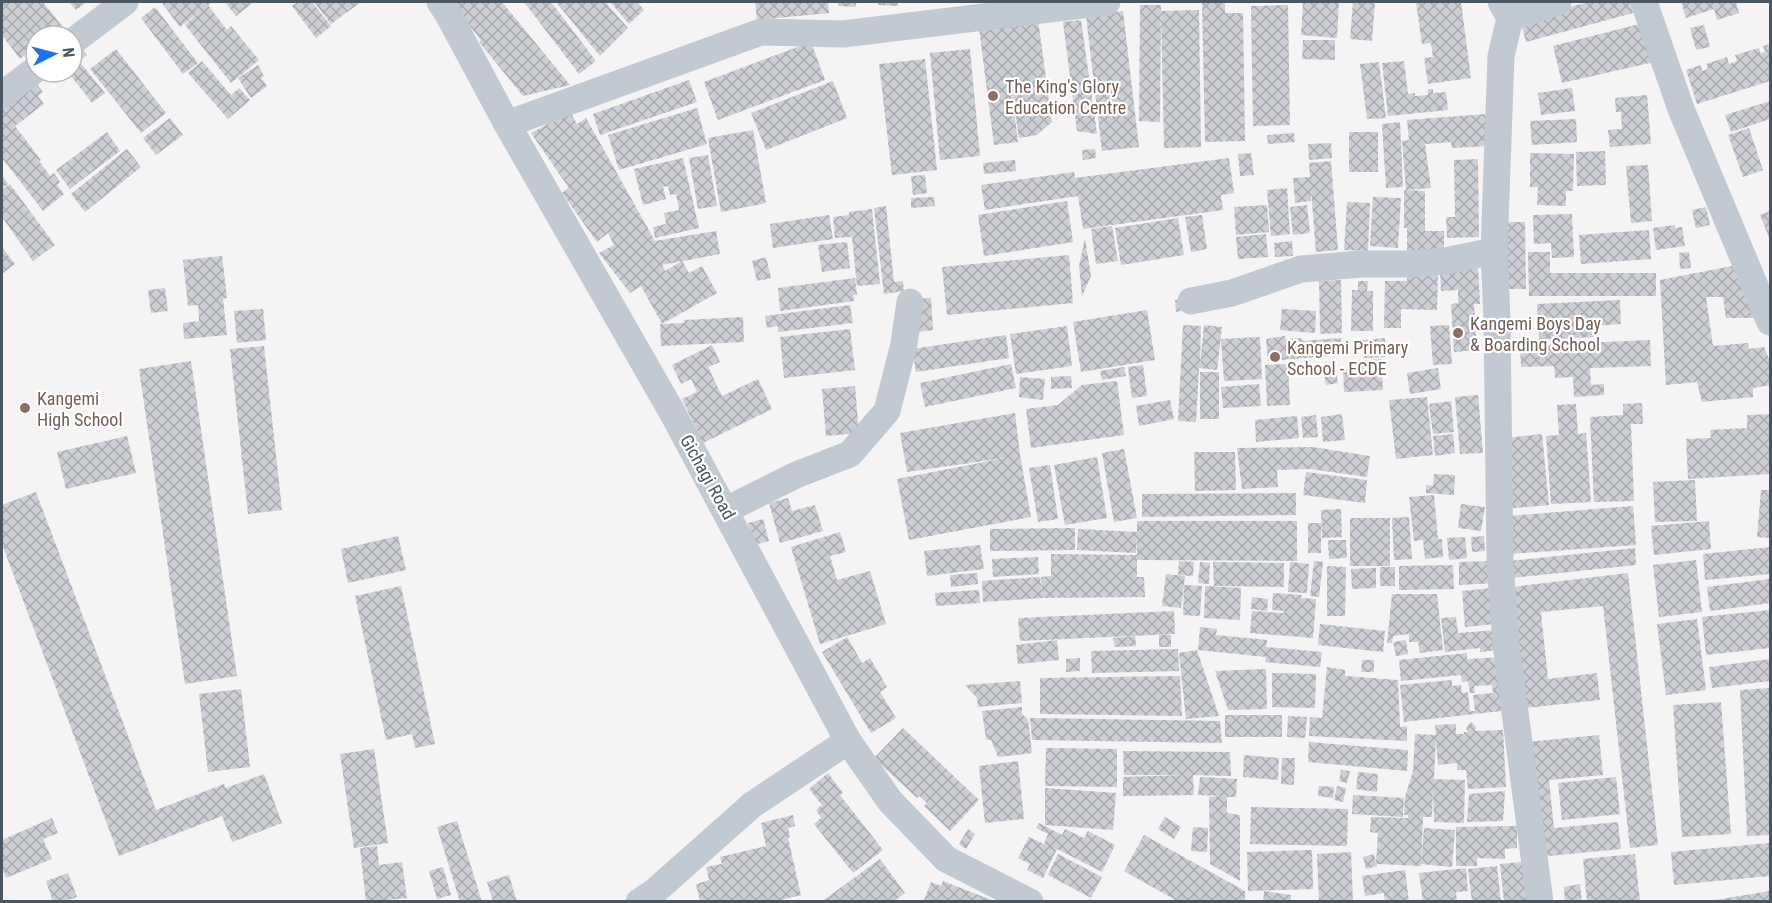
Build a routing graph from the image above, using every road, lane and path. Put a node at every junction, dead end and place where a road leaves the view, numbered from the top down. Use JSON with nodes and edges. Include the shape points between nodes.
{"nodes":[{"id":1,"x":125,"y":2,"type":"edge"},
{"id":2,"x":440,"y":2,"type":"edge"},
{"id":3,"x":1107,"y":2,"type":"edge"},
{"id":4,"x":1558,"y":2,"type":"edge"},
{"id":5,"x":1644,"y":2,"type":"edge"},
{"id":6,"x":1506,"y":10,"type":"edge"},
{"id":7,"x":84,"y":33,"type":"edge"},
{"id":8,"x":24,"y":78,"type":"edge"},
{"id":9,"x":2,"y":95,"type":"edge"},
{"id":10,"x":507,"y":124,"type":"junction"},
{"id":11,"x":1494,"y":251,"type":"junction"},
{"id":12,"x":1191,"y":301,"type":"dead end"},
{"id":13,"x":910,"y":302,"type":"dead end"},
{"id":14,"x":1770,"y":322,"type":"edge"},
{"id":15,"x":726,"y":510,"type":"junction"},
{"id":16,"x":848,"y":741,"type":"junction"},
{"id":17,"x":649,"y":898,"type":"edge"},
{"id":18,"x":1030,"y":902,"type":"edge"},
{"id":19,"x":1540,"y":902,"type":"edge"}],
"edges":[{"from":1,"to":7,"type":"street"},
{"from":2,"to":10,"type":"street","name":"Gichagi Road"},
{"from":3,"to":10,"type":"street","via":[[843,34],[760,32]]},
{"from":4,"to":6,"type":"street"},
{"from":5,"to":14,"type":"street","via":[[1681,109]]},
{"from":6,"to":11,"type":"street"},
{"from":8,"to":9,"type":"street"},
{"from":10,"to":15,"type":"street","name":"Gichagi Road"},
{"from":11,"to":12,"type":"street","via":[[1445,261],[1301,269],[1232,293]]},
{"from":11,"to":19,"type":"street","via":[[1500,562],[1506,644]]},
{"from":13,"to":15,"type":"street","via":[[904,344],[886,411],[850,454],[796,475]]},
{"from":15,"to":16,"type":"street","name":"Gichagi Road"},
{"from":16,"to":17,"type":"street","via":[[752,805]]},
{"from":16,"to":18,"type":"street","name":"Gichagi Road","via":[[890,801],[946,859]]}]}
